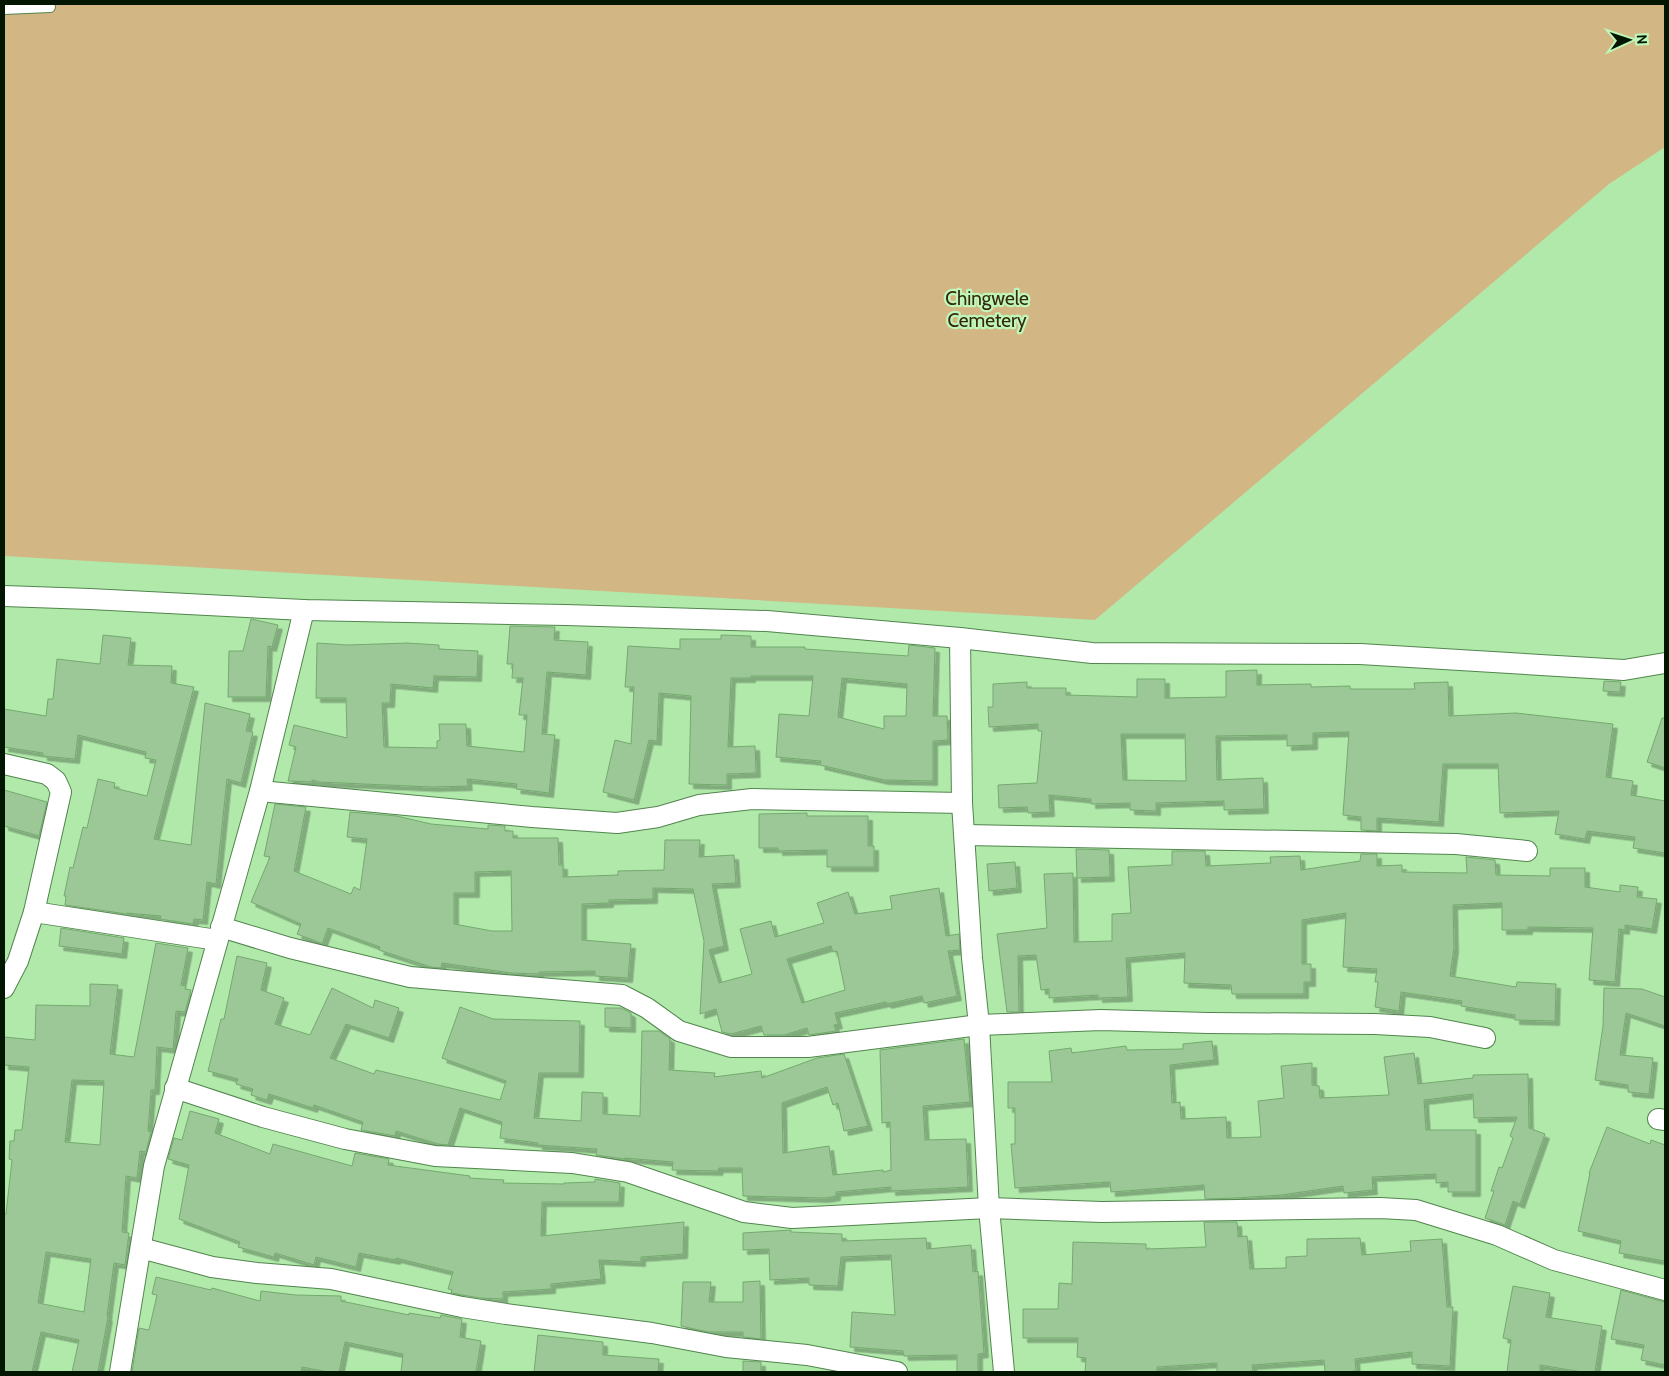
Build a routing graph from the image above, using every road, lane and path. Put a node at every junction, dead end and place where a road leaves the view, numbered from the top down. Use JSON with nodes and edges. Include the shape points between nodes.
{"nodes":[{"id":1,"x":50,"y":7,"type":"dead end"},
{"id":2,"x":4,"y":9,"type":"edge"},
{"id":3,"x":4,"y":596,"type":"edge"},
{"id":4,"x":304,"y":610,"type":"junction"},
{"id":5,"x":960,"y":638,"type":"junction"},
{"id":6,"x":1665,"y":664,"type":"edge"},
{"id":7,"x":4,"y":764,"type":"edge"},
{"id":8,"x":260,"y":791,"type":"junction"},
{"id":9,"x":962,"y":803,"type":"junction"},
{"id":10,"x":965,"y":835,"type":"junction"},
{"id":11,"x":1527,"y":852,"type":"dead end"},
{"id":12,"x":34,"y":912,"type":"junction"},
{"id":13,"x":219,"y":934,"type":"junction"},
{"id":14,"x":4,"y":988,"type":"edge"},
{"id":15,"x":979,"y":1025,"type":"junction"},
{"id":16,"x":1485,"y":1038,"type":"dead end"},
{"id":17,"x":175,"y":1088,"type":"junction"},
{"id":18,"x":989,"y":1208,"type":"junction"},
{"id":19,"x":141,"y":1248,"type":"junction"},
{"id":20,"x":1665,"y":1290,"type":"edge"},
{"id":21,"x":120,"y":1372,"type":"edge"},
{"id":22,"x":896,"y":1372,"type":"edge"},
{"id":23,"x":1004,"y":1372,"type":"edge"}],
"edges":[{"from":1,"to":2,"type":"lane"},
{"from":3,"to":4,"type":"street"},
{"from":4,"to":5,"type":"street","via":[[767,621]]},
{"from":4,"to":8,"type":"street"},
{"from":5,"to":6,"type":"street","via":[[1092,653],[1360,654],[1624,670]]},
{"from":5,"to":9,"type":"street"},
{"from":7,"to":12,"type":"street","via":[[47,774],[56,780],[61,792]]},
{"from":8,"to":9,"type":"street","via":[[617,823],[658,817],[699,805],[752,799]]},
{"from":8,"to":13,"type":"street"},
{"from":9,"to":10,"type":"street"},
{"from":10,"to":11,"type":"street","via":[[1456,844]]},
{"from":10,"to":15,"type":"street"},
{"from":12,"to":13,"type":"street"},
{"from":12,"to":14,"type":"street","via":[[18,961]]},
{"from":13,"to":15,"type":"street","via":[[410,977],[622,995],[679,1031],[731,1047],[808,1047]]},
{"from":13,"to":17,"type":"street"},
{"from":15,"to":16,"type":"street","via":[[1101,1020],[1374,1024],[1430,1027]]},
{"from":15,"to":18,"type":"street"},
{"from":17,"to":18,"type":"street","via":[[345,1139],[435,1156],[572,1162],[628,1172],[744,1212],[792,1218]]},
{"from":17,"to":19,"type":"street","via":[[154,1166]]},
{"from":18,"to":20,"type":"street","via":[[1102,1212],[1416,1210],[1497,1235],[1554,1260]]},
{"from":18,"to":23,"type":"street"},
{"from":19,"to":21,"type":"street"},
{"from":19,"to":22,"type":"street","via":[[212,1267],[331,1279],[462,1307],[652,1333],[726,1347],[807,1355]]}]}
